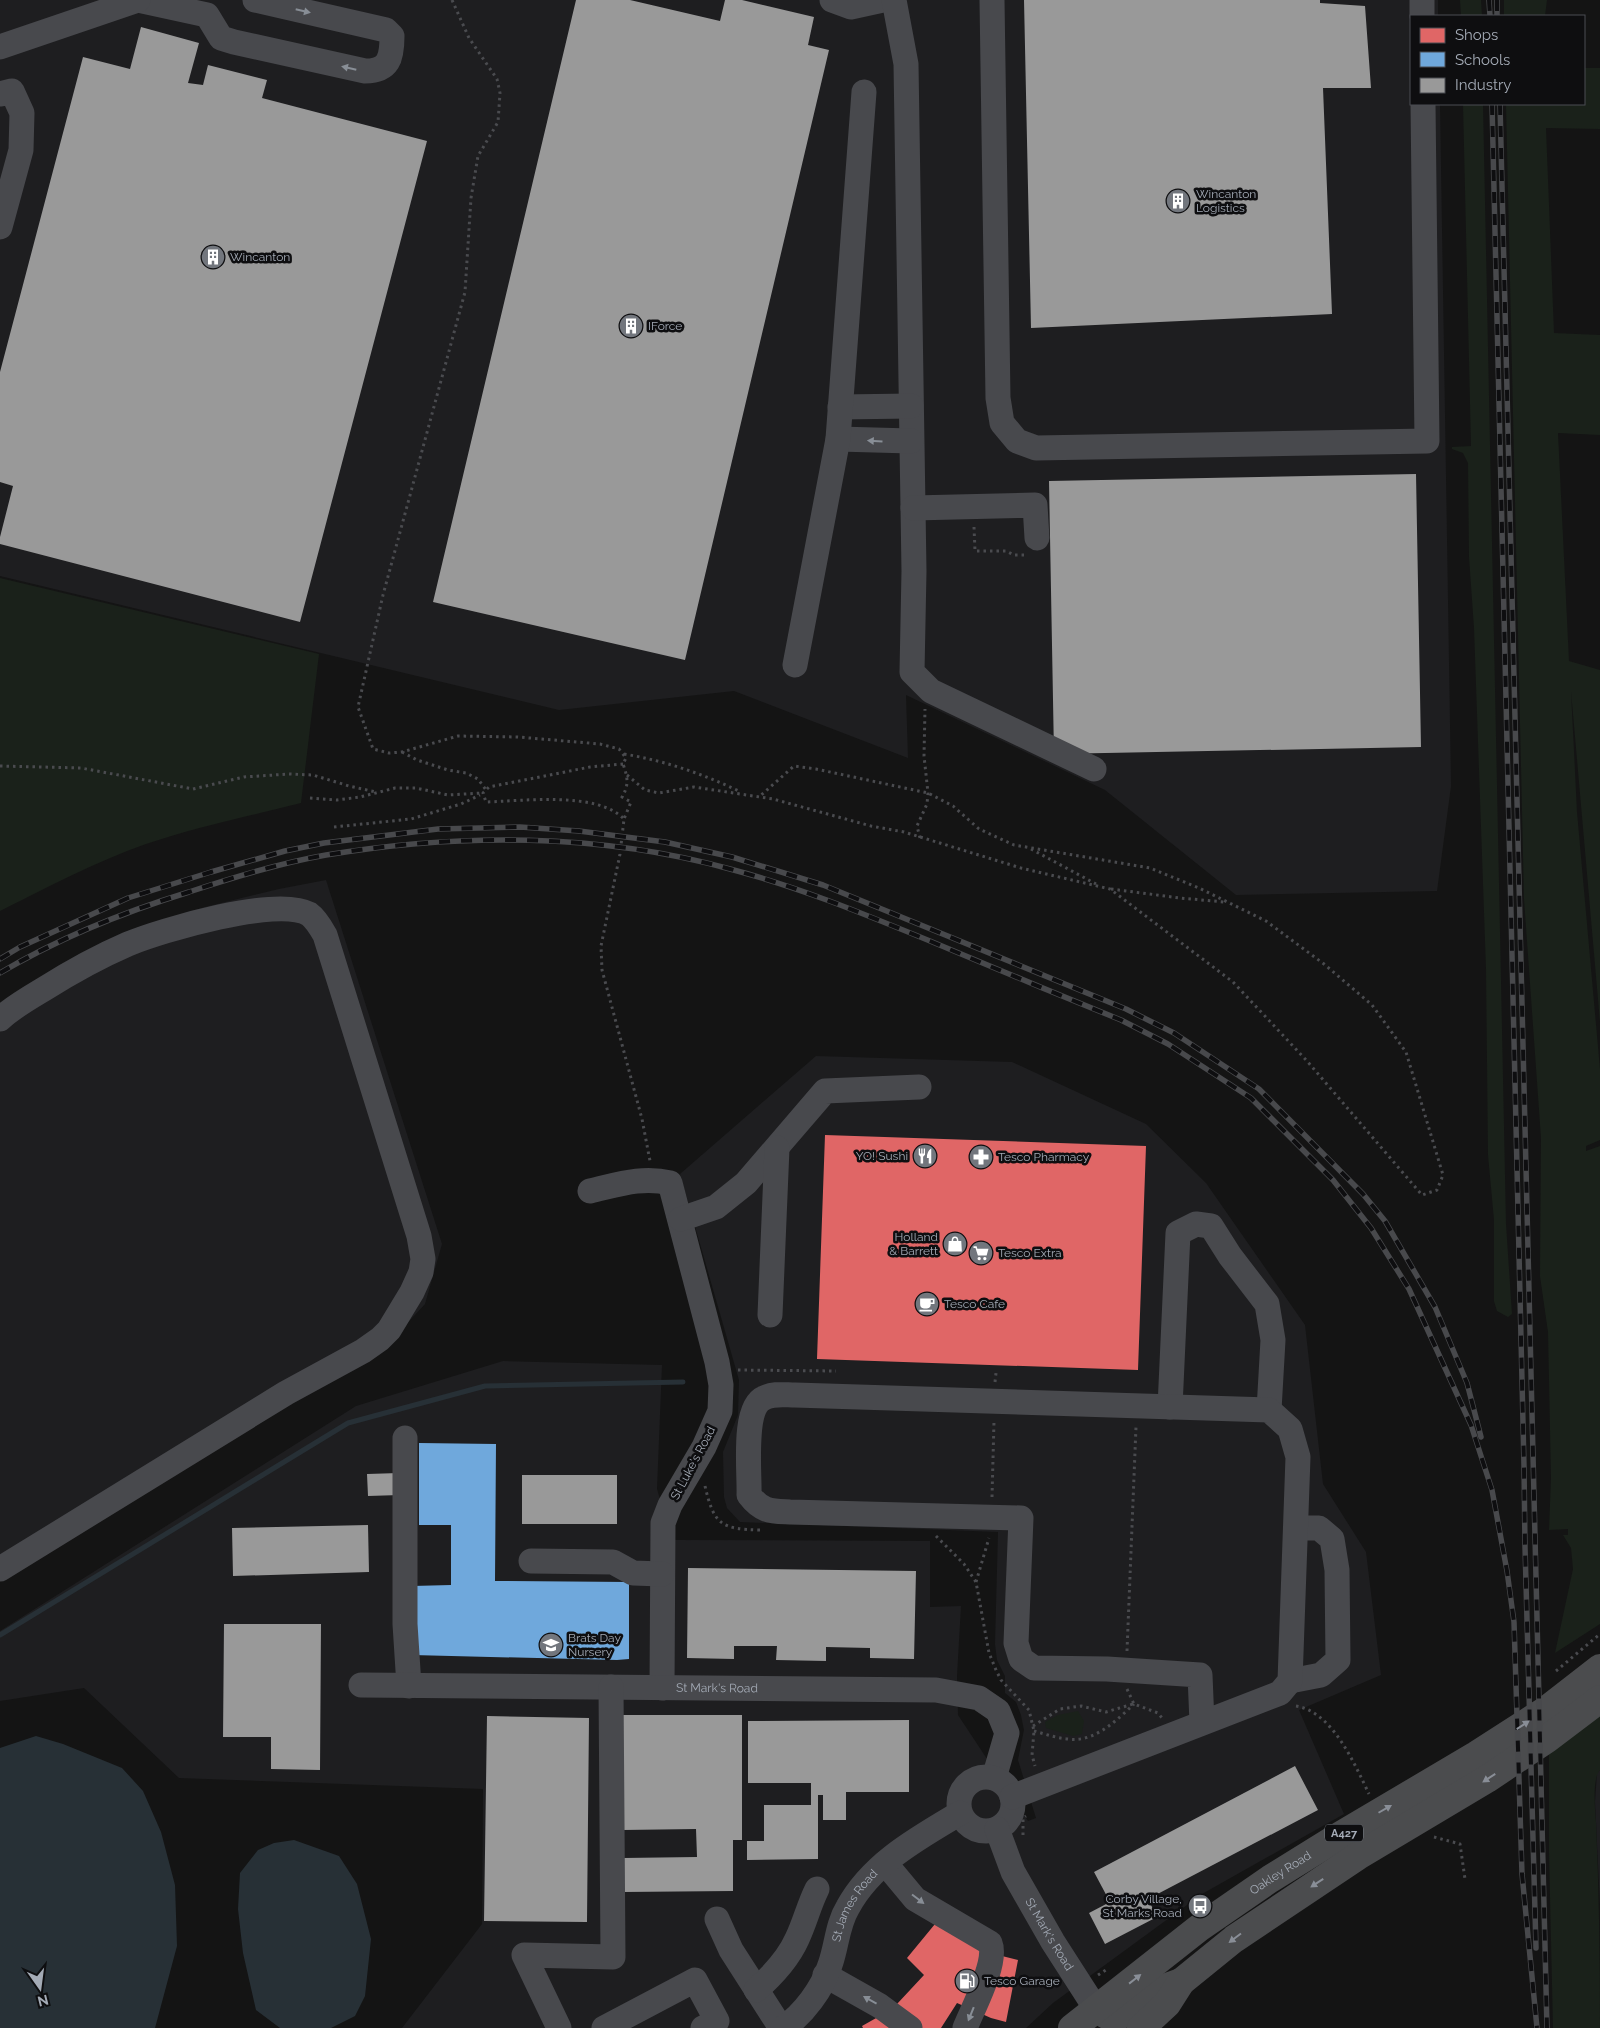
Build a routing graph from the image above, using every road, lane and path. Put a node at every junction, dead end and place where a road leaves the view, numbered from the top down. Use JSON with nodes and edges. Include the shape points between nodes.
{"nodes":[{"id":1,"x":138,"y":0,"type":"edge"},
{"id":2,"x":255,"y":0,"type":"edge"},
{"id":3,"x":452,"y":0,"type":"edge"},
{"id":4,"x":832,"y":0,"type":"edge"},
{"id":5,"x":883,"y":0,"type":"edge"},
{"id":6,"x":894,"y":0,"type":"edge"},
{"id":7,"x":992,"y":0,"type":"edge"},
{"id":8,"x":1422,"y":0,"type":"edge"},
{"id":9,"x":1422,"y":15,"type":"edge"},
{"id":10,"x":0,"y":47,"type":"edge"},
{"id":11,"x":864,"y":92,"type":"dead end"},
{"id":12,"x":0,"y":94,"type":"edge"},
{"id":13,"x":1423,"y":105,"type":"edge"},
{"id":14,"x":0,"y":227,"type":"edge"},
{"id":15,"x":911,"y":406,"type":"junction"},
{"id":16,"x":840,"y":407,"type":"junction"},
{"id":17,"x":838,"y":439,"type":"junction"},
{"id":18,"x":912,"y":441,"type":"junction"},
{"id":19,"x":974,"y":507,"type":"junction"},
{"id":20,"x":913,"y":508,"type":"junction"},
{"id":21,"x":1034,"y":547,"type":"joint"},
{"id":22,"x":795,"y":665,"type":"dead end"},
{"id":23,"x":927,"y":687,"type":"junction"},
{"id":24,"x":402,"y":752,"type":"junction"},
{"id":25,"x":624,"y":754,"type":"junction"},
{"id":26,"x":623,"y":764,"type":"junction"},
{"id":27,"x":0,"y":766,"type":"edge"},
{"id":28,"x":1094,"y":769,"type":"dead end"},
{"id":29,"x":627,"y":776,"type":"junction"},
{"id":30,"x":376,"y":792,"type":"junction"},
{"id":31,"x":484,"y":792,"type":"junction"},
{"id":32,"x":928,"y":793,"type":"junction"},
{"id":33,"x":747,"y":795,"type":"junction"},
{"id":34,"x":759,"y":797,"type":"junction"},
{"id":35,"x":310,"y":798,"type":"dead end"},
{"id":36,"x":624,"y":819,"type":"junction"},
{"id":37,"x":334,"y":827,"type":"dead end"},
{"id":38,"x":920,"y":838,"type":"junction"},
{"id":39,"x":1028,"y":848,"type":"junction"},
{"id":40,"x":1102,"y":887,"type":"junction"},
{"id":41,"x":1110,"y":889,"type":"junction"},
{"id":42,"x":1226,"y":902,"type":"junction"},
{"id":43,"x":601,"y":959,"type":"dead end"},
{"id":44,"x":0,"y":1019,"type":"edge"},
{"id":45,"x":919,"y":1087,"type":"dead end"},
{"id":46,"x":777,"y":1148,"type":"junction"},
{"id":47,"x":590,"y":1192,"type":"dead end"},
{"id":48,"x":681,"y":1219,"type":"junction"},
{"id":49,"x":770,"y":1315,"type":"dead end"},
{"id":50,"x":732,"y":1370,"type":"dead end"},
{"id":51,"x":836,"y":1371,"type":"dead end"},
{"id":52,"x":996,"y":1373,"type":"dead end"},
{"id":53,"x":994,"y":1402,"type":"junction"},
{"id":54,"x":1136,"y":1406,"type":"junction"},
{"id":55,"x":1170,"y":1407,"type":"junction"},
{"id":56,"x":1269,"y":1410,"type":"junction"},
{"id":57,"x":406,"y":1438,"type":"dead end"},
{"id":58,"x":992,"y":1518,"type":"junction"},
{"id":59,"x":1296,"y":1528,"type":"junction"},
{"id":60,"x":531,"y":1561,"type":"dead end"},
{"id":61,"x":0,"y":1569,"type":"edge"},
{"id":62,"x":662,"y":1574,"type":"junction"},
{"id":63,"x":976,"y":1582,"type":"dead end"},
{"id":64,"x":1600,"y":1634,"type":"edge"},
{"id":65,"x":1600,"y":1668,"type":"edge"},
{"id":66,"x":1127,"y":1670,"type":"junction"},
{"id":67,"x":1556,"y":1671,"type":"dead end"},
{"id":68,"x":1290,"y":1681,"type":"junction"},
{"id":69,"x":361,"y":1685,"type":"dead end"},
{"id":70,"x":408,"y":1686,"type":"junction"},
{"id":71,"x":611,"y":1687,"type":"junction"},
{"id":72,"x":662,"y":1688,"type":"junction"},
{"id":73,"x":1600,"y":1699,"type":"edge"},
{"id":74,"x":1134,"y":1704,"type":"junction"},
{"id":75,"x":1290,"y":1706,"type":"dead end"},
{"id":76,"x":1202,"y":1723,"type":"junction"},
{"id":77,"x":1033,"y":1726,"type":"dead end"},
{"id":78,"x":1034,"y":1731,"type":"dead end"},
{"id":79,"x":994,"y":1778,"type":"junction"},
{"id":80,"x":1373,"y":1802,"type":"dead end"},
{"id":81,"x":1021,"y":1805,"type":"junction"},
{"id":82,"x":960,"y":1813,"type":"junction"},
{"id":83,"x":997,"y":1829,"type":"junction"},
{"id":84,"x":1430,"y":1836,"type":"dead end"},
{"id":85,"x":1023,"y":1842,"type":"dead end"},
{"id":86,"x":885,"y":1863,"type":"junction"},
{"id":87,"x":1465,"y":1879,"type":"dead end"},
{"id":88,"x":818,"y":1889,"type":"dead end"},
{"id":89,"x":716,"y":1919,"type":"dead end"},
{"id":90,"x":1095,"y":1970,"type":"dead end"},
{"id":91,"x":1101,"y":1972,"type":"dead end"},
{"id":92,"x":825,"y":1975,"type":"junction"},
{"id":93,"x":1181,"y":1982,"type":"junction"},
{"id":94,"x":756,"y":1990,"type":"junction"},
{"id":95,"x":1100,"y":2018,"type":"edge"},
{"id":96,"x":559,"y":2028,"type":"edge"},
{"id":97,"x":604,"y":2028,"type":"edge"},
{"id":98,"x":703,"y":2028,"type":"edge"},
{"id":99,"x":782,"y":2028,"type":"edge"},
{"id":100,"x":910,"y":2028,"type":"edge"},
{"id":101,"x":965,"y":2028,"type":"edge"},
{"id":102,"x":1072,"y":2028,"type":"edge"},
{"id":103,"x":1141,"y":2028,"type":"edge"}],
"edges":[{"from":2,"to":1,"type":"street","one_way":true,"via":[[386,30],[392,36],[389,59],[376,71],[365,71],[234,42],[221,38],[207,15]]},
{"from":1,"to":10,"type":"street"},
{"from":3,"to":24,"type":"path","via":[[469,38],[497,79],[500,93],[498,122],[478,156],[471,198],[465,292],[383,595],[358,708],[373,749]]},
{"from":4,"to":5,"type":"street","via":[[852,7]]},
{"from":6,"to":15,"type":"street","via":[[906,64]]},
{"from":7,"to":13,"type":"street","via":[[998,398],[1002,423],[1017,441],[1036,448],[1427,441]]},
{"from":8,"to":9,"type":"street"},
{"from":11,"to":16,"type":"street"},
{"from":12,"to":14,"type":"street","via":[[12,91],[22,113],[21,150]]},
{"from":15,"to":16,"type":"street"},
{"from":15,"to":18,"type":"street"},
{"from":16,"to":17,"type":"street"},
{"from":18,"to":17,"type":"street","one_way":true},
{"from":17,"to":22,"type":"street"},
{"from":18,"to":20,"type":"street"},
{"from":19,"to":20,"type":"street"},
{"from":19,"to":21,"type":"street","via":[[1035,505]]},
{"from":19,"to":21,"type":"path","via":[[975,551],[1006,551],[1014,555]]},
{"from":20,"to":23,"type":"street","via":[[912,672]]},
{"from":23,"to":28,"type":"street"},
{"from":23,"to":32,"type":"path","via":[[923,725]]},
{"from":24,"to":25,"type":"path","via":[[458,736],[600,744],[619,748]]},
{"from":24,"to":31,"type":"path","via":[[417,760],[466,773],[478,779]]},
{"from":25,"to":26,"type":"path"},
{"from":25,"to":33,"type":"path","via":[[685,768]]},
{"from":26,"to":29,"type":"path"},
{"from":26,"to":31,"type":"path","via":[[590,767],[488,787]]},
{"from":27,"to":30,"type":"path","via":[[82,768],[193,789],[244,777],[313,775]]},
{"from":29,"to":33,"type":"path","via":[[645,790],[659,793],[694,787]]},
{"from":29,"to":36,"type":"path","via":[[627,788],[622,798],[631,802]]},
{"from":30,"to":31,"type":"path","via":[[416,788],[448,795]]},
{"from":30,"to":35,"type":"path","via":[[337,800]]},
{"from":31,"to":36,"type":"path","via":[[486,802],[562,800],[593,803],[618,812]]},
{"from":31,"to":37,"type":"path","via":[[461,804],[411,820]]},
{"from":32,"to":34,"type":"path","via":[[794,766]]},
{"from":32,"to":38,"type":"path","via":[[927,804],[917,826]]},
{"from":32,"to":39,"type":"path","via":[[953,806],[980,829]]},
{"from":33,"to":34,"type":"path"},
{"from":34,"to":38,"type":"path"},
{"from":36,"to":43,"type":"path"},
{"from":38,"to":40,"type":"path","via":[[1021,868]]},
{"from":39,"to":40,"type":"path"},
{"from":39,"to":42,"type":"path","via":[[1150,868]]},
{"from":40,"to":41,"type":"path"},
{"from":41,"to":42,"type":"path"},
{"from":41,"to":42,"type":"path","via":[[1233,982],[1307,1061],[1422,1195],[1437,1190],[1443,1175],[1406,1052],[1372,1005],[1266,921]]},
{"from":44,"to":61,"type":"street","via":[[76,969],[129,944],[224,916],[267,909],[289,909],[309,914],[325,935],[419,1236],[423,1259],[422,1272],[412,1292],[380,1339],[228,1428]]},
{"from":45,"to":46,"type":"street","via":[[825,1091]]},
{"from":46,"to":48,"type":"street","via":[[746,1183],[716,1206]]},
{"from":46,"to":49,"type":"street"},
{"from":47,"to":48,"type":"street","name":"St Luke's Road","via":[[655,1179],[670,1183]]},
{"from":48,"to":62,"type":"street","name":"St Luke's Road","via":[[720,1372],[720,1411],[704,1448],[663,1523]]},
{"from":50,"to":51,"type":"path"},
{"from":52,"to":53,"type":"path"},
{"from":53,"to":54,"type":"street"},
{"from":53,"to":58,"type":"path"},
{"from":53,"to":58,"type":"street","via":[[776,1395],[763,1398],[754,1406],[750,1421],[750,1495],[756,1504],[768,1511]]},
{"from":54,"to":55,"type":"street"},
{"from":54,"to":66,"type":"path"},
{"from":55,"to":56,"type":"street"},
{"from":55,"to":56,"type":"street","via":[[1178,1233],[1196,1224],[1211,1226],[1266,1304],[1272,1340]]},
{"from":56,"to":59,"type":"street","via":[[1290,1428],[1298,1457]]},
{"from":57,"to":70,"type":"street"},
{"from":58,"to":63,"type":"path","via":[[989,1541]]},
{"from":58,"to":66,"type":"street","via":[[1021,1518],[1016,1643],[1020,1659],[1034,1668]]},
{"from":59,"to":68,"type":"street"},
{"from":59,"to":68,"type":"street","via":[[1319,1528],[1332,1539],[1337,1570],[1338,1660],[1321,1675]]},
{"from":60,"to":62,"type":"street","via":[[613,1562],[633,1573]]},
{"from":62,"to":72,"type":"street","name":"St Luke's Road"},
{"from":64,"to":67,"type":"path"},
{"from":95,"to":65,"type":"highway","name":"Oakley Road","number":"A427","one_way":true,"via":[[1199,1928],[1341,1835],[1546,1710]]},
{"from":66,"to":74,"type":"path","via":[[1128,1694]]},
{"from":66,"to":76,"type":"street","via":[[1200,1675]]},
{"from":68,"to":76,"type":"street","via":[[1280,1693]]},
{"from":69,"to":70,"type":"street","name":"St Mark's Road"},
{"from":70,"to":71,"type":"street","name":"St Mark's Road"},
{"from":71,"to":72,"type":"street","name":"St Mark's Road"},
{"from":71,"to":96,"type":"street","via":[[613,1957],[524,1956]]},
{"from":72,"to":79,"type":"street","name":"St Mark's Road","via":[[936,1690],[970,1695],[998,1712],[1007,1733]]},
{"from":73,"to":93,"type":"highway","number":"A427","one_way":true,"via":[[1487,1779],[1275,1910]]},
{"from":74,"to":77,"type":"path","via":[[1106,1712],[1082,1706],[1060,1709]]},
{"from":74,"to":78,"type":"path","via":[[1111,1726],[1086,1737],[1069,1740]]},
{"from":75,"to":80,"type":"path","via":[[1304,1708],[1335,1733]]},
{"from":76,"to":81,"type":"street"},
{"from":79,"to":81,"type":"street","via":[[1007,1786]]},
{"from":79,"to":82,"type":"street","via":[[977,1778],[964,1789],[960,1796]]},
{"from":81,"to":83,"type":"street","via":[[1012,1810],[1009,1818]]},
{"from":81,"to":85,"type":"path"},
{"from":82,"to":83,"type":"street","via":[[964,1821],[978,1830]]},
{"from":82,"to":86,"type":"street","name":"St James Road"},
{"from":83,"to":95,"type":"street","name":"St Mark's Road","via":[[1013,1872]]},
{"from":84,"to":87,"type":"path","via":[[1460,1844]]},
{"from":86,"to":92,"type":"street","name":"St James Road","via":[[867,1880],[847,1908]]},
{"from":86,"to":101,"type":"street","one_way":true,"via":[[915,1898],[990,1943],[991,1962]]},
{"from":88,"to":94,"type":"street","via":[[797,1940],[774,1973]]},
{"from":89,"to":94,"type":"street"},
{"from":90,"to":91,"type":"path"},
{"from":92,"to":99,"type":"street","name":"St James Road","via":[[816,1994],[792,2022]]},
{"from":100,"to":92,"type":"street","one_way":true,"via":[[880,2006]]},
{"from":93,"to":95,"type":"highway","via":[[1156,1991],[1121,2015]]},
{"from":93,"to":103,"type":"highway","number":"A427","via":[[1167,2004]]},
{"from":94,"to":99,"type":"street"},
{"from":95,"to":102,"type":"highway","name":"Oakley Road","number":"A427"},
{"from":97,"to":98,"type":"street","via":[[695,1980],[716,2021]]}]}
